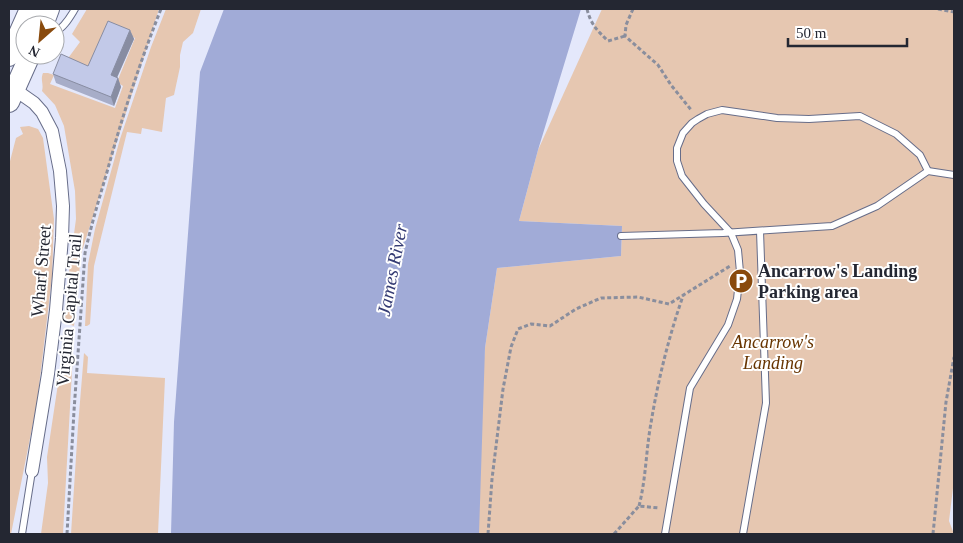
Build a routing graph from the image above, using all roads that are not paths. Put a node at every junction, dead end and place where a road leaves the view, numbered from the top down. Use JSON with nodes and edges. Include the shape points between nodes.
{"nodes":[{"id":1,"x":30,"y":9,"type":"edge"},
{"id":2,"x":75,"y":9,"type":"edge"},
{"id":3,"x":65,"y":23,"type":"edge"},
{"id":4,"x":9,"y":56,"type":"edge"},
{"id":5,"x":26,"y":65,"type":"edge"},
{"id":6,"x":12,"y":96,"type":"edge"},
{"id":7,"x":928,"y":171,"type":"junction"},
{"id":8,"x":954,"y":175,"type":"edge"},
{"id":9,"x":760,"y":231,"type":"junction"},
{"id":10,"x":731,"y":232,"type":"junction"},
{"id":11,"x":621,"y":236,"type":"dead end"},
{"id":12,"x":32,"y":470,"type":"joint"},
{"id":13,"x":22,"y":534,"type":"edge"},
{"id":14,"x":665,"y":534,"type":"edge"},
{"id":15,"x":743,"y":534,"type":"edge"}],
"edges":[{"from":1,"to":4,"type":"main road"},
{"from":2,"to":3,"type":"lane"},
{"from":5,"to":6,"type":"main road"},
{"from":6,"to":12,"type":"street","name":"Wharf Street","via":[[34,103],[48,122],[57,152],[63,206],[56,310]]},
{"from":7,"to":8,"type":"lane"},
{"from":7,"to":9,"type":"lane","via":[[877,206],[832,226]]},
{"from":7,"to":10,"type":"lane","via":[[920,155],[896,134],[860,116],[777,118],[722,110],[707,114],[683,133],[677,161],[682,176]]},
{"from":9,"to":10,"type":"lane"},
{"from":9,"to":15,"type":"lane","via":[[766,403]]},
{"from":10,"to":11,"type":"lane"},
{"from":10,"to":14,"type":"lane","via":[[739,260],[737,299],[728,325],[690,388]]},
{"from":12,"to":13,"type":"lane"}]}
